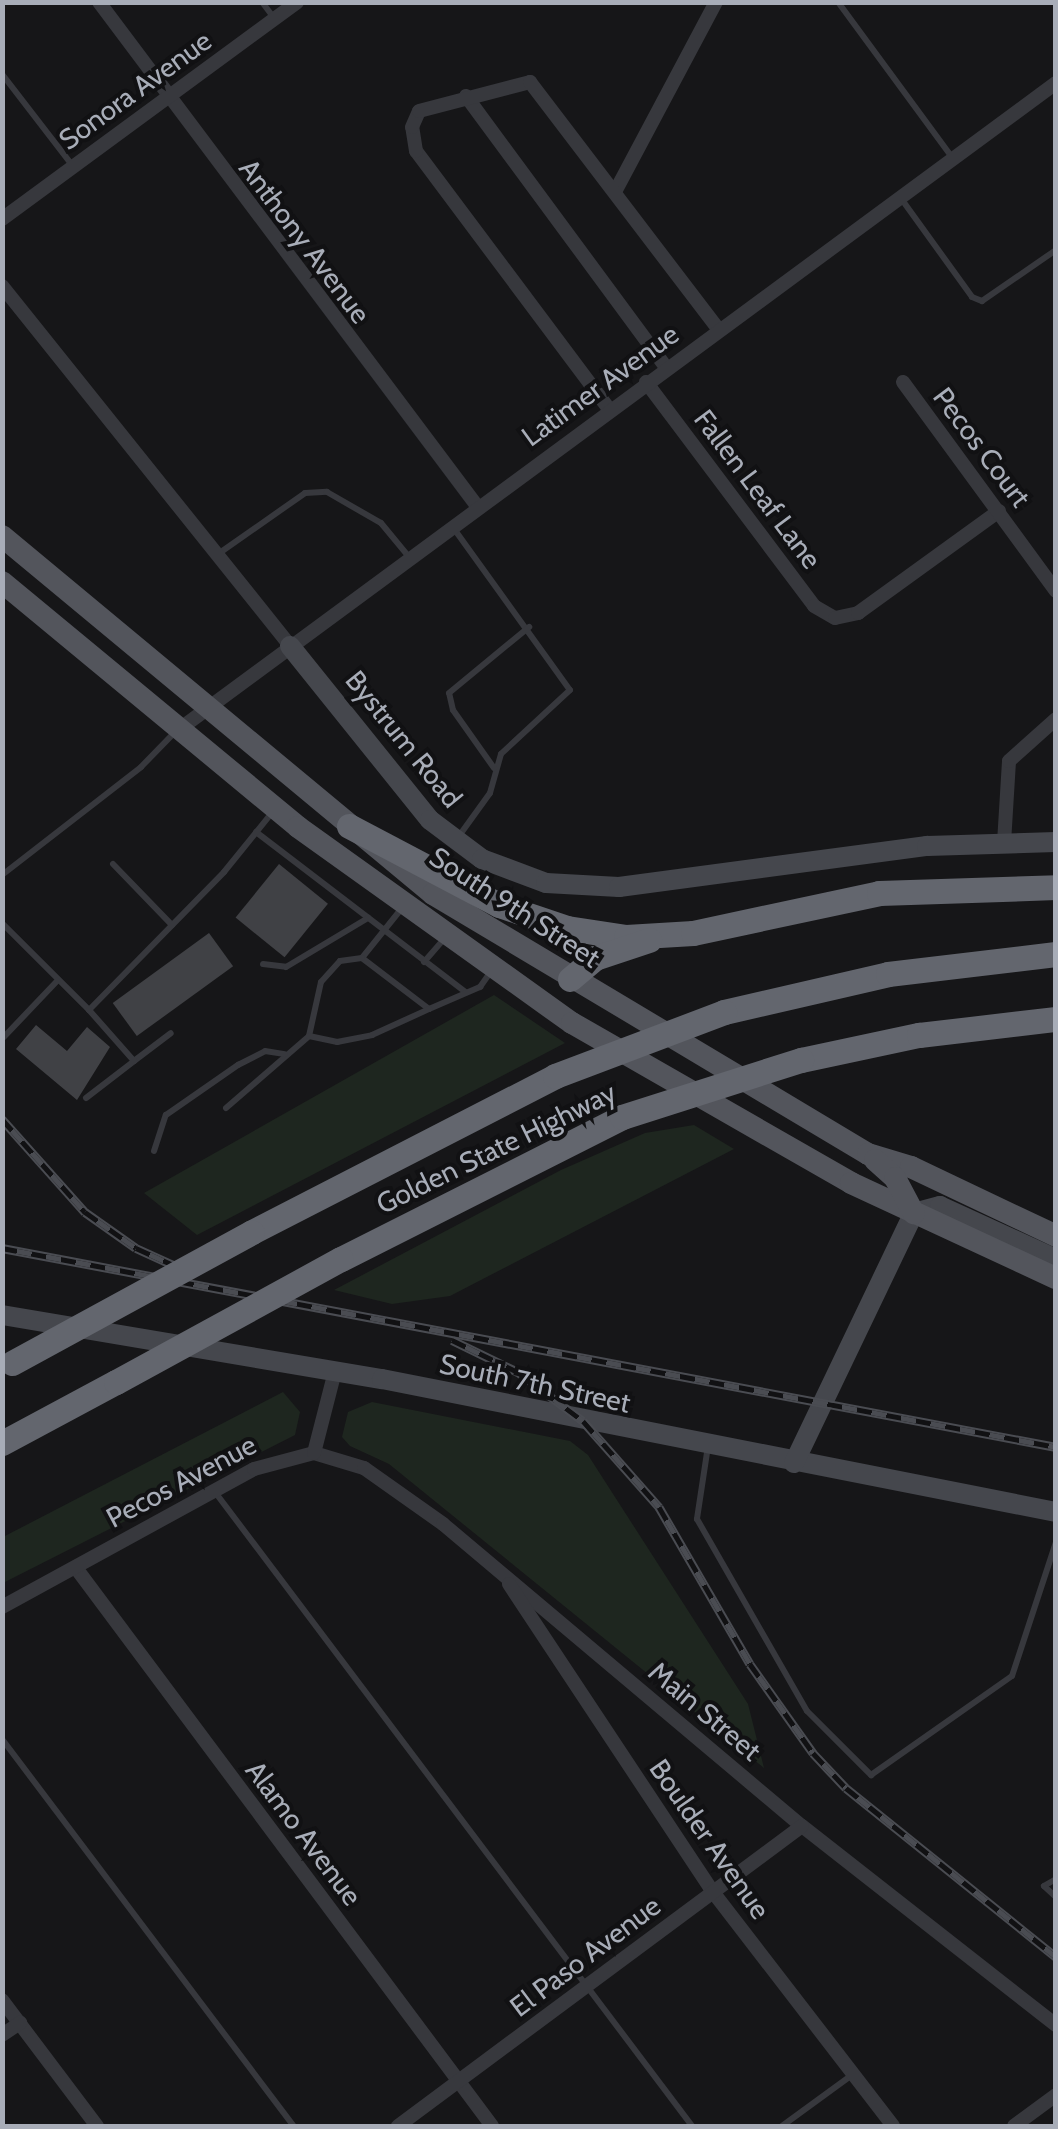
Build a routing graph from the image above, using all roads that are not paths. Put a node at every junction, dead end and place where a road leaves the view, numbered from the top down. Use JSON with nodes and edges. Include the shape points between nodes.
{"nodes":[{"id":1,"x":98,"y":2,"type":"edge"},
{"id":2,"x":262,"y":2,"type":"edge"},
{"id":3,"x":298,"y":2,"type":"edge"},
{"id":4,"x":716,"y":2,"type":"edge"},
{"id":5,"x":838,"y":2,"type":"edge"},
{"id":6,"x":275,"y":19,"type":"junction"},
{"id":7,"x":2,"y":74,"type":"edge"},
{"id":8,"x":1056,"y":83,"type":"edge"},
{"id":9,"x":466,"y":96,"type":"junction"},
{"id":10,"x":166,"y":100,"type":"junction"},
{"id":11,"x":953,"y":158,"type":"junction"},
{"id":12,"x":73,"y":166,"type":"junction"},
{"id":13,"x":616,"y":190,"type":"junction"},
{"id":14,"x":900,"y":197,"type":"junction"},
{"id":15,"x":2,"y":219,"type":"edge"},
{"id":16,"x":1056,"y":250,"type":"edge"},
{"id":17,"x":2,"y":286,"type":"edge"},
{"id":18,"x":718,"y":330,"type":"junction"},
{"id":19,"x":666,"y":367,"type":"junction"},
{"id":20,"x":646,"y":382,"type":"junction"},
{"id":21,"x":903,"y":382,"type":"dead end"},
{"id":22,"x":609,"y":409,"type":"junction"},
{"id":23,"x":476,"y":506,"type":"junction"},
{"id":24,"x":999,"y":511,"type":"junction"},
{"id":25,"x":451,"y":525,"type":"junction"},
{"id":26,"x":2,"y":536,"type":"edge"},
{"id":27,"x":216,"y":555,"type":"junction"},
{"id":28,"x":409,"y":556,"type":"junction"},
{"id":29,"x":2,"y":582,"type":"edge"},
{"id":30,"x":1056,"y":591,"type":"edge"},
{"id":31,"x":528,"y":627,"type":"junction"},
{"id":32,"x":290,"y":646,"type":"junction"},
{"id":33,"x":208,"y":708,"type":"junction"},
{"id":34,"x":1056,"y":719,"type":"edge"},
{"id":35,"x":177,"y":730,"type":"junction"},
{"id":36,"x":495,"y":769,"type":"junction"},
{"id":37,"x":275,"y":809,"type":"junction"},
{"id":38,"x":349,"y":826,"type":"junction"},
{"id":39,"x":256,"y":832,"type":"junction"},
{"id":40,"x":455,"y":841,"type":"junction"},
{"id":41,"x":1056,"y":842,"type":"edge"},
{"id":42,"x":1004,"y":843,"type":"junction"},
{"id":43,"x":114,"y":864,"type":"dead end"},
{"id":44,"x":2,"y":874,"type":"edge"},
{"id":45,"x":1056,"y":886,"type":"edge"},
{"id":46,"x":406,"y":904,"type":"junction"},
{"id":47,"x":368,"y":918,"type":"junction"},
{"id":48,"x":2,"y":923,"type":"edge"},
{"id":49,"x":172,"y":925,"type":"junction"},
{"id":50,"x":384,"y":930,"type":"junction"},
{"id":51,"x":448,"y":933,"type":"junction"},
{"id":52,"x":653,"y":938,"type":"junction"},
{"id":53,"x":1056,"y":954,"type":"edge"},
{"id":54,"x":362,"y":958,"type":"junction"},
{"id":55,"x":424,"y":962,"type":"junction"},
{"id":56,"x":263,"y":964,"type":"dead end"},
{"id":57,"x":494,"y":967,"type":"junction"},
{"id":58,"x":570,"y":979,"type":"junction"},
{"id":59,"x":57,"y":981,"type":"junction"},
{"id":60,"x":465,"y":992,"type":"junction"},
{"id":61,"x":89,"y":1010,"type":"junction"},
{"id":62,"x":430,"y":1010,"type":"junction"},
{"id":63,"x":1056,"y":1019,"type":"edge"},
{"id":64,"x":572,"y":1023,"type":"junction"},
{"id":65,"x":171,"y":1033,"type":"dead end"},
{"id":66,"x":309,"y":1036,"type":"junction"},
{"id":67,"x":2,"y":1039,"type":"edge"},
{"id":68,"x":286,"y":1054,"type":"junction"},
{"id":69,"x":134,"y":1061,"type":"junction"},
{"id":70,"x":86,"y":1098,"type":"dead end"},
{"id":71,"x":226,"y":1108,"type":"dead end"},
{"id":72,"x":154,"y":1151,"type":"dead end"},
{"id":73,"x":868,"y":1154,"type":"junction"},
{"id":74,"x":914,"y":1213,"type":"junction"},
{"id":75,"x":1056,"y":1236,"type":"edge"},
{"id":76,"x":1056,"y":1260,"type":"edge"},
{"id":77,"x":1056,"y":1278,"type":"edge"},
{"id":78,"x":2,"y":1315,"type":"edge"},
{"id":79,"x":7,"y":1365,"type":"edge"},
{"id":80,"x":335,"y":1371,"type":"junction"},
{"id":81,"x":2,"y":1443,"type":"edge"},
{"id":82,"x":708,"y":1446,"type":"junction"},
{"id":83,"x":314,"y":1454,"type":"junction"},
{"id":84,"x":794,"y":1463,"type":"junction"},
{"id":85,"x":214,"y":1491,"type":"junction"},
{"id":86,"x":1056,"y":1512,"type":"edge"},
{"id":87,"x":1056,"y":1542,"type":"edge"},
{"id":88,"x":76,"y":1568,"type":"junction"},
{"id":89,"x":500,"y":1570,"type":"junction"},
{"id":90,"x":2,"y":1607,"type":"edge"},
{"id":91,"x":2,"y":1739,"type":"edge"},
{"id":92,"x":802,"y":1826,"type":"junction"},
{"id":93,"x":1056,"y":1879,"type":"edge"},
{"id":94,"x":713,"y":1892,"type":"junction"},
{"id":95,"x":1056,"y":1897,"type":"edge"},
{"id":96,"x":586,"y":1986,"type":"junction"},
{"id":97,"x":2,"y":2000,"type":"edge"},
{"id":98,"x":20,"y":2023,"type":"junction"},
{"id":99,"x":1056,"y":2025,"type":"edge"},
{"id":100,"x":2,"y":2035,"type":"edge"},
{"id":101,"x":853,"y":2074,"type":"junction"},
{"id":102,"x":458,"y":2082,"type":"junction"},
{"id":103,"x":1056,"y":2095,"type":"edge"},
{"id":104,"x":97,"y":2126,"type":"edge"},
{"id":105,"x":294,"y":2126,"type":"edge"},
{"id":106,"x":398,"y":2126,"type":"edge"},
{"id":107,"x":492,"y":2126,"type":"edge"},
{"id":108,"x":692,"y":2126,"type":"edge"},
{"id":109,"x":782,"y":2126,"type":"edge"},
{"id":110,"x":893,"y":2126,"type":"edge"},
{"id":111,"x":1014,"y":2126,"type":"edge"}],
"edges":[{"from":1,"to":10,"type":"street","name":"Anthony Avenue"},
{"from":2,"to":6,"type":"lane"},
{"from":3,"to":6,"type":"street","name":"Sonora Avenue"},
{"from":4,"to":13,"type":"street"},
{"from":5,"to":11,"type":"lane"},
{"from":6,"to":10,"type":"street","name":"Sonora Avenue"},
{"from":7,"to":12,"type":"lane"},
{"from":8,"to":11,"type":"street","name":"Latimer Avenue"},
{"from":9,"to":13,"type":"street","via":[[530,82]]},
{"from":9,"to":19,"type":"street"},
{"from":9,"to":22,"type":"street","via":[[419,111],[412,127],[416,152]]},
{"from":10,"to":12,"type":"street","name":"Sonora Avenue"},
{"from":10,"to":23,"type":"street","name":"Anthony Avenue"},
{"from":11,"to":14,"type":"street","name":"Latimer Avenue"},
{"from":12,"to":15,"type":"street","name":"Sonora Avenue"},
{"from":13,"to":18,"type":"street"},
{"from":14,"to":16,"type":"lane","via":[[972,297],[982,301]]},
{"from":14,"to":18,"type":"street","name":"Latimer Avenue"},
{"from":17,"to":27,"type":"street","name":"Bystrum Road"},
{"from":18,"to":19,"type":"street","name":"Latimer Avenue"},
{"from":19,"to":20,"type":"street","name":"Latimer Avenue"},
{"from":20,"to":22,"type":"street","name":"Latimer Avenue"},
{"from":20,"to":24,"type":"street","name":"Fallen Leaf Lane","via":[[814,606],[835,618],[858,613]]},
{"from":21,"to":24,"type":"street","name":"Pecos Court"},
{"from":22,"to":23,"type":"street","name":"Latimer Avenue"},
{"from":23,"to":25,"type":"street","name":"Latimer Avenue"},
{"from":24,"to":30,"type":"street","name":"Pecos Court"},
{"from":25,"to":28,"type":"street","name":"Latimer Avenue"},
{"from":25,"to":31,"type":"lane"},
{"from":26,"to":33,"type":"main road","name":"South 9th Street"},
{"from":27,"to":28,"type":"lane","via":[[305,494],[327,492],[385,527]]},
{"from":27,"to":32,"type":"street","name":"Bystrum Road"},
{"from":28,"to":32,"type":"street","name":"Latimer Avenue"},
{"from":29,"to":35,"type":"main road","name":"South 9th Street"},
{"from":31,"to":36,"type":"lane","via":[[570,690],[502,754]]},
{"from":31,"to":36,"type":"lane","via":[[449,693],[453,710]]},
{"from":32,"to":33,"type":"street","name":"Latimer Avenue"},
{"from":32,"to":40,"type":"street","name":"Bystrum Road","via":[[404,790]]},
{"from":33,"to":35,"type":"street","name":"Latimer Avenue"},
{"from":33,"to":38,"type":"main road","name":"South 9th Street"},
{"from":34,"to":42,"type":"street","via":[[1009,761]]},
{"from":35,"to":37,"type":"main road","name":"South 9th Street"},
{"from":35,"to":44,"type":"lane","via":[[141,767]]},
{"from":36,"to":40,"type":"lane","via":[[480,811]]},
{"from":37,"to":39,"type":"lane"},
{"from":37,"to":46,"type":"main road","name":"South 9th Street"},
{"from":38,"to":52,"type":"highway","via":[[532,918]]},
{"from":38,"to":58,"type":"main road","name":"South 9th Street","via":[[433,894]]},
{"from":39,"to":47,"type":"lane"},
{"from":39,"to":49,"type":"lane"},
{"from":40,"to":42,"type":"street","name":"Bystrum Road","via":[[514,874],[592,887],[860,852]]},
{"from":41,"to":42,"type":"street","name":"Bystrum Road"},
{"from":43,"to":49,"type":"lane"},
{"from":45,"to":52,"type":"highway","via":[[879,894]]},
{"from":46,"to":50,"type":"lane"},
{"from":46,"to":51,"type":"main road","name":"South 9th Street"},
{"from":47,"to":50,"type":"lane"},
{"from":47,"to":56,"type":"lane","via":[[286,968]]},
{"from":48,"to":59,"type":"lane"},
{"from":49,"to":61,"type":"lane"},
{"from":50,"to":54,"type":"lane"},
{"from":50,"to":55,"type":"lane"},
{"from":51,"to":55,"type":"lane"},
{"from":51,"to":57,"type":"main road","name":"South 9th Street"},
{"from":52,"to":58,"type":"highway","via":[[595,958]]},
{"from":53,"to":79,"type":"highway","name":"Golden State Highway","bridge":true,"via":[[888,974],[724,1012],[555,1076]]},
{"from":54,"to":62,"type":"lane"},
{"from":54,"to":66,"type":"lane","via":[[340,962],[320,982]]},
{"from":55,"to":60,"type":"lane"},
{"from":57,"to":60,"type":"lane","via":[[480,986]]},
{"from":57,"to":64,"type":"main road","name":"South 9th Street"},
{"from":58,"to":64,"type":"main road","via":[[566,1009]]},
{"from":58,"to":73,"type":"main road","name":"South 9th Street"},
{"from":59,"to":61,"type":"lane"},
{"from":59,"to":67,"type":"lane"},
{"from":60,"to":62,"type":"lane"},
{"from":61,"to":69,"type":"lane"},
{"from":62,"to":66,"type":"lane","via":[[372,1035],[336,1042]]},
{"from":63,"to":81,"type":"highway","name":"Golden State Highway","bridge":true,"via":[[919,1035],[801,1060],[622,1116]]},
{"from":64,"to":74,"type":"main road","name":"South 9th Street"},
{"from":65,"to":69,"type":"lane"},
{"from":66,"to":68,"type":"lane"},
{"from":68,"to":71,"type":"lane"},
{"from":68,"to":72,"type":"lane","via":[[265,1051],[166,1115]]},
{"from":69,"to":70,"type":"lane"},
{"from":73,"to":74,"type":"main road","via":[[895,1178]]},
{"from":73,"to":75,"type":"main road","name":"South 9th Street"},
{"from":74,"to":76,"type":"street","via":[[940,1206]]},
{"from":74,"to":77,"type":"main road","name":"South 9th Street"},
{"from":74,"to":84,"type":"street"},
{"from":78,"to":80,"type":"street","name":"South 7th Street"},
{"from":80,"to":82,"type":"street","name":"South 7th Street"},
{"from":80,"to":83,"type":"street"},
{"from":82,"to":84,"type":"street","name":"South 7th Street"},
{"from":82,"to":87,"type":"lane","via":[[697,1519],[807,1710],[870,1775],[1012,1676]]},
{"from":83,"to":85,"type":"street","name":"Pecos Avenue","via":[[254,1468]]},
{"from":83,"to":89,"type":"street","name":"Main Street","via":[[364,1468]]},
{"from":84,"to":86,"type":"street","name":"South 7th Street"},
{"from":85,"to":88,"type":"street","name":"Pecos Avenue"},
{"from":85,"to":96,"type":"lane"},
{"from":88,"to":90,"type":"street","name":"Pecos Avenue"},
{"from":88,"to":102,"type":"street","name":"Alamo Avenue"},
{"from":89,"to":92,"type":"street","name":"Main Street"},
{"from":89,"to":94,"type":"street","name":"Boulder Avenue"},
{"from":91,"to":105,"type":"lane"},
{"from":92,"to":94,"type":"street","name":"El Paso Avenue"},
{"from":92,"to":99,"type":"street","name":"Main Street"},
{"from":93,"to":95,"type":"lane","via":[[1044,1886]]},
{"from":94,"to":96,"type":"street","name":"El Paso Avenue"},
{"from":94,"to":101,"type":"street","name":"Boulder Avenue"},
{"from":96,"to":102,"type":"street","name":"El Paso Avenue"},
{"from":96,"to":108,"type":"lane"},
{"from":97,"to":98,"type":"street"},
{"from":98,"to":100,"type":"street"},
{"from":98,"to":104,"type":"street"},
{"from":101,"to":109,"type":"lane"},
{"from":101,"to":110,"type":"street","name":"Boulder Avenue"},
{"from":102,"to":106,"type":"street","name":"El Paso Avenue"},
{"from":102,"to":107,"type":"street","name":"Alamo Avenue"},
{"from":103,"to":111,"type":"street"}]}
